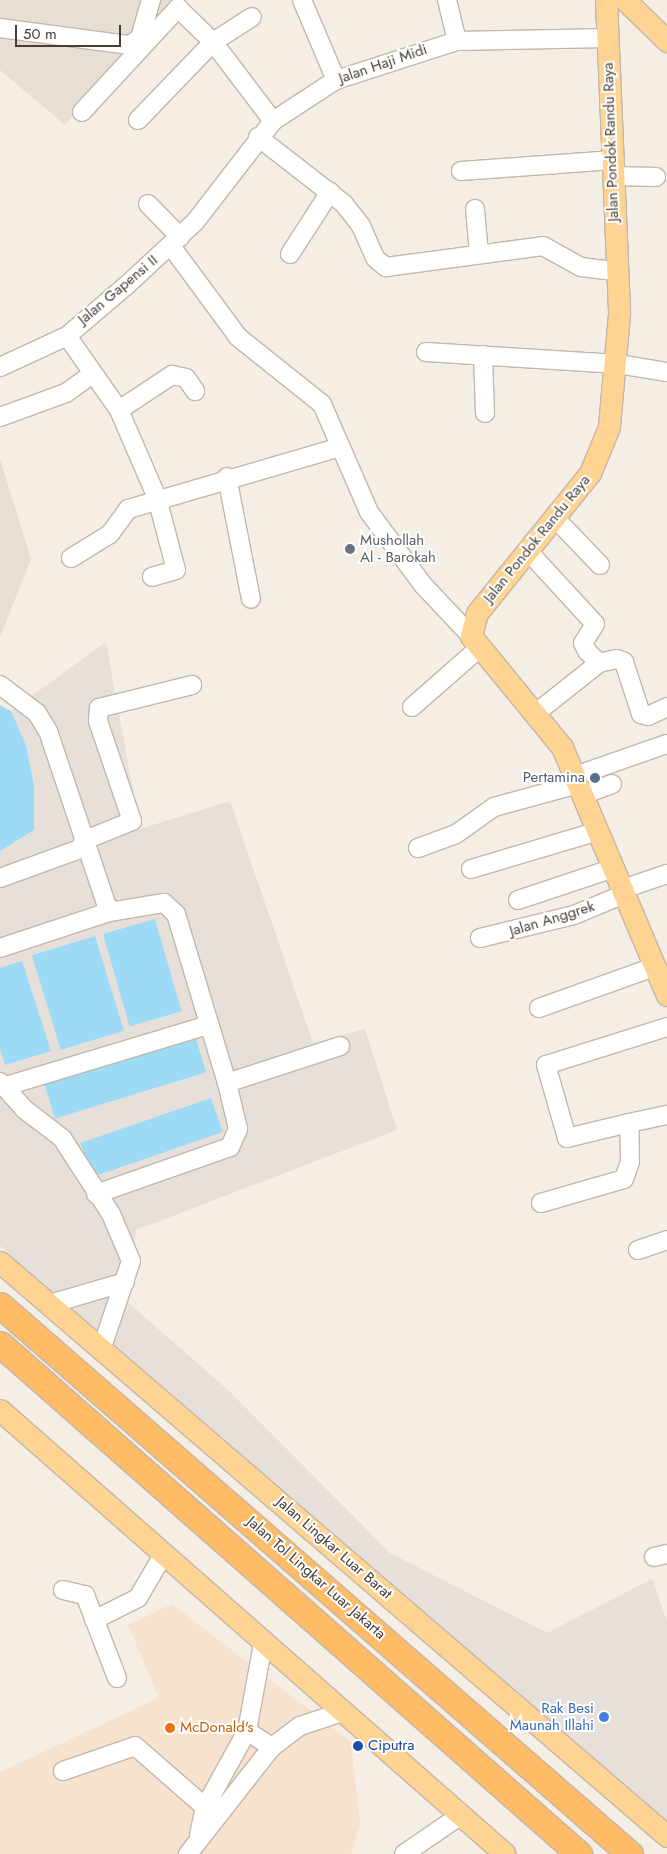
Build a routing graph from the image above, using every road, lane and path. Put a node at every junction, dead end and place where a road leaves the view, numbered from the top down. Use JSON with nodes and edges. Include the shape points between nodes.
{"nodes":[{"id":1,"x":151,"y":0,"type":"edge"},
{"id":2,"x":302,"y":0,"type":"edge"},
{"id":3,"x":446,"y":0,"type":"edge"},
{"id":4,"x":606,"y":0,"type":"edge"},
{"id":5,"x":625,"y":0,"type":"edge"},
{"id":6,"x":252,"y":17,"type":"dead end"},
{"id":7,"x":0,"y":28,"type":"edge"},
{"id":8,"x":607,"y":38,"type":"junction"},
{"id":9,"x":457,"y":41,"type":"junction"},
{"id":10,"x":667,"y":41,"type":"edge"},
{"id":11,"x":213,"y":42,"type":"junction"},
{"id":12,"x":336,"y":80,"type":"junction"},
{"id":13,"x":82,"y":112,"type":"dead end"},
{"id":14,"x":138,"y":120,"type":"dead end"},
{"id":15,"x":273,"y":121,"type":"junction"},
{"id":16,"x":258,"y":137,"type":"junction"},
{"id":17,"x":614,"y":168,"type":"junction"},
{"id":18,"x":461,"y":171,"type":"dead end"},
{"id":19,"x":656,"y":177,"type":"dead end"},
{"id":20,"x":330,"y":192,"type":"junction"},
{"id":21,"x":148,"y":204,"type":"dead end"},
{"id":22,"x":475,"y":209,"type":"dead end"},
{"id":23,"x":176,"y":241,"type":"junction"},
{"id":24,"x":290,"y":254,"type":"dead end"},
{"id":25,"x":479,"y":254,"type":"junction"},
{"id":26,"x":616,"y":271,"type":"junction"},
{"id":27,"x":67,"y":336,"type":"junction"},
{"id":28,"x":426,"y":352,"type":"dead end"},
{"id":29,"x":483,"y":356,"type":"junction"},
{"id":30,"x":618,"y":364,"type":"junction"},
{"id":31,"x":0,"y":367,"type":"edge"},
{"id":32,"x":667,"y":372,"type":"edge"},
{"id":33,"x":92,"y":374,"type":"junction"},
{"id":34,"x":195,"y":391,"type":"dead end"},
{"id":35,"x":119,"y":410,"type":"junction"},
{"id":36,"x":485,"y":413,"type":"dead end"},
{"id":37,"x":0,"y":417,"type":"edge"},
{"id":38,"x":337,"y":448,"type":"junction"},
{"id":39,"x":227,"y":477,"type":"junction"},
{"id":40,"x":157,"y":498,"type":"junction"},
{"id":41,"x":555,"y":518,"type":"junction"},
{"id":42,"x":527,"y":550,"type":"junction"},
{"id":43,"x":71,"y":558,"type":"dead end"},
{"id":44,"x":600,"y":565,"type":"dead end"},
{"id":45,"x":152,"y":577,"type":"dead end"},
{"id":46,"x":251,"y":599,"type":"dead end"},
{"id":47,"x":475,"y":643,"type":"junction"},
{"id":48,"x":599,"y":664,"type":"junction"},
{"id":49,"x":0,"y":685,"type":"edge"},
{"id":50,"x":192,"y":685,"type":"dead end"},
{"id":51,"x":412,"y":707,"type":"dead end"},
{"id":52,"x":667,"y":707,"type":"edge"},
{"id":53,"x":536,"y":713,"type":"junction"},
{"id":54,"x":667,"y":744,"type":"edge"},
{"id":55,"x":612,"y":784,"type":"dead end"},
{"id":56,"x":578,"y":785,"type":"junction"},
{"id":57,"x":595,"y":832,"type":"junction"},
{"id":58,"x":84,"y":844,"type":"junction"},
{"id":59,"x":418,"y":848,"type":"dead end"},
{"id":60,"x":471,"y":869,"type":"dead end"},
{"id":61,"x":611,"y":869,"type":"junction"},
{"id":62,"x":667,"y":874,"type":"edge"},
{"id":63,"x":0,"y":878,"type":"edge"},
{"id":64,"x":621,"y":893,"type":"junction"},
{"id":65,"x":518,"y":900,"type":"dead end"},
{"id":66,"x":109,"y":912,"type":"junction"},
{"id":67,"x":480,"y":938,"type":"dead end"},
{"id":68,"x":0,"y":948,"type":"edge"},
{"id":69,"x":654,"y":967,"type":"junction"},
{"id":70,"x":667,"y":995,"type":"edge"},
{"id":71,"x":539,"y":1008,"type":"dead end"},
{"id":72,"x":210,"y":1024,"type":"junction"},
{"id":73,"x":667,"y":1027,"type":"edge"},
{"id":74,"x":340,"y":1046,"type":"dead end"},
{"id":75,"x":227,"y":1083,"type":"junction"},
{"id":76,"x":2,"y":1084,"type":"edge"},
{"id":77,"x":667,"y":1115,"type":"edge"},
{"id":78,"x":629,"y":1123,"type":"junction"},
{"id":79,"x":96,"y":1194,"type":"junction"},
{"id":80,"x":541,"y":1203,"type":"dead end"},
{"id":81,"x":667,"y":1240,"type":"edge"},
{"id":82,"x":638,"y":1250,"type":"dead end"},
{"id":83,"x":0,"y":1262,"type":"edge"},
{"id":84,"x":125,"y":1282,"type":"junction"},
{"id":85,"x":50,"y":1304,"type":"junction"},
{"id":86,"x":0,"y":1305,"type":"edge"},
{"id":87,"x":0,"y":1344,"type":"edge"},
{"id":88,"x":102,"y":1347,"type":"junction"},
{"id":89,"x":0,"y":1410,"type":"edge"},
{"id":90,"x":163,"y":1555,"type":"junction"},
{"id":91,"x":63,"y":1590,"type":"dead end"},
{"id":92,"x":94,"y":1620,"type":"junction"},
{"id":93,"x":263,"y":1644,"type":"junction"},
{"id":94,"x":117,"y":1678,"type":"dead end"},
{"id":95,"x":342,"y":1712,"type":"junction"},
{"id":96,"x":247,"y":1731,"type":"junction"},
{"id":97,"x":272,"y":1747,"type":"junction"},
{"id":98,"x":62,"y":1771,"type":"dead end"},
{"id":99,"x":233,"y":1799,"type":"junction"},
{"id":100,"x":206,"y":1807,"type":"junction"},
{"id":101,"x":461,"y":1816,"type":"junction"},
{"id":102,"x":667,"y":1836,"type":"edge"},
{"id":103,"x":198,"y":1838,"type":"junction"},
{"id":104,"x":188,"y":1854,"type":"edge"},
{"id":105,"x":404,"y":1854,"type":"edge"},
{"id":106,"x":505,"y":1854,"type":"edge"},
{"id":107,"x":579,"y":1854,"type":"edge"},
{"id":108,"x":630,"y":1854,"type":"edge"}],
"edges":[{"from":1,"to":7,"type":"street","via":[[140,38],[130,45]]},
{"from":2,"to":12,"type":"street"},
{"from":3,"to":9,"type":"street"},
{"from":4,"to":8,"type":"main road","name":"Jalan Pondok Randu Raya"},
{"from":5,"to":10,"type":"main road"},
{"from":6,"to":11,"type":"street"},
{"from":8,"to":9,"type":"street","name":"Jalan Haji Midi"},
{"from":8,"to":17,"type":"main road","name":"Jalan Pondok Randu Raya"},
{"from":9,"to":12,"type":"street","name":"Jalan Haji Midi"},
{"from":11,"to":13,"type":"street","via":[[178,8]]},
{"from":11,"to":14,"type":"street"},
{"from":11,"to":15,"type":"street"},
{"from":12,"to":15,"type":"street","name":"Jalan Haji Midi"},
{"from":15,"to":16,"type":"street","name":"Jalan Haji Midi"},
{"from":16,"to":20,"type":"street"},
{"from":16,"to":23,"type":"street","name":"Jalan Haji Midi","via":[[205,211]]},
{"from":17,"to":18,"type":"street"},
{"from":17,"to":19,"type":"street"},
{"from":17,"to":26,"type":"main road","name":"Jalan Pondok Randu Raya"},
{"from":20,"to":24,"type":"street"},
{"from":20,"to":25,"type":"street","via":[[353,214],[376,258],[386,267]]},
{"from":21,"to":23,"type":"street"},
{"from":22,"to":25,"type":"street"},
{"from":23,"to":27,"type":"street","name":"Jalan Gapensi II"},
{"from":23,"to":38,"type":"street","via":[[238,337],[322,404]]},
{"from":25,"to":26,"type":"street","via":[[543,246],[581,267]]},
{"from":26,"to":30,"type":"main road","name":"Jalan Pondok Randu Raya"},
{"from":27,"to":31,"type":"street","name":"Jalan Gapensi II"},
{"from":27,"to":33,"type":"street","name":"Jalan Gapensi II"},
{"from":28,"to":29,"type":"street"},
{"from":29,"to":30,"type":"street"},
{"from":29,"to":36,"type":"street"},
{"from":30,"to":32,"type":"street"},
{"from":30,"to":41,"type":"main road","name":"Jalan Pondok Randu Raya","via":[[609,427],[599,455]]},
{"from":33,"to":35,"type":"street","name":"Jalan Gapensi II"},
{"from":33,"to":37,"type":"street","via":[[66,394]]},
{"from":34,"to":35,"type":"street","via":[[186,378],[172,375]]},
{"from":35,"to":40,"type":"street","name":"Jalan Gapensi II"},
{"from":38,"to":39,"type":"street"},
{"from":38,"to":47,"type":"street","via":[[369,512],[423,585]]},
{"from":39,"to":40,"type":"street"},
{"from":39,"to":46,"type":"street"},
{"from":40,"to":43,"type":"street","via":[[128,509],[110,534]]},
{"from":40,"to":45,"type":"street","name":"Jalan Gapensi II","via":[[176,570],[170,575]]},
{"from":41,"to":42,"type":"main road","name":"Jalan Pondok Randu Raya"},
{"from":41,"to":44,"type":"street"},
{"from":42,"to":47,"type":"main road","name":"Jalan Pondok Randu Raya","via":[[477,613]]},
{"from":42,"to":48,"type":"street","via":[[592,619],[594,629],[583,644]]},
{"from":47,"to":51,"type":"street"},
{"from":47,"to":53,"type":"main road"},
{"from":48,"to":52,"type":"street","via":[[617,659],[624,662],[643,715]]},
{"from":48,"to":53,"type":"street"},
{"from":49,"to":58,"type":"street","via":[[38,713],[48,731]]},
{"from":50,"to":58,"type":"street","via":[[99,708],[98,721],[132,821]]},
{"from":53,"to":56,"type":"main road","via":[[562,747]]},
{"from":54,"to":56,"type":"street"},
{"from":55,"to":56,"type":"street"},
{"from":56,"to":57,"type":"main road"},
{"from":56,"to":59,"type":"street","via":[[494,807],[456,834]]},
{"from":57,"to":60,"type":"street"},
{"from":57,"to":61,"type":"main road"},
{"from":58,"to":63,"type":"street"},
{"from":58,"to":66,"type":"street"},
{"from":61,"to":64,"type":"main road"},
{"from":61,"to":65,"type":"street"},
{"from":62,"to":64,"type":"street","name":"Jalan Anggrek"},
{"from":64,"to":67,"type":"street","name":"Jalan Anggrek","via":[[574,915]]},
{"from":64,"to":69,"type":"main road"},
{"from":66,"to":68,"type":"street"},
{"from":66,"to":72,"type":"street","via":[[149,903],[172,907]]},
{"from":69,"to":70,"type":"main road"},
{"from":69,"to":71,"type":"street"},
{"from":72,"to":75,"type":"street"},
{"from":72,"to":76,"type":"street"},
{"from":73,"to":78,"type":"street","via":[[545,1067],[567,1138]]},
{"from":74,"to":75,"type":"street"},
{"from":75,"to":79,"type":"street","via":[[238,1129],[230,1147]]},
{"from":76,"to":79,"type":"street","via":[[62,1138]]},
{"from":77,"to":78,"type":"street"},
{"from":78,"to":80,"type":"street","via":[[630,1162],[624,1179]]},
{"from":79,"to":84,"type":"street","via":[[111,1214],[131,1261]]},
{"from":81,"to":82,"type":"street"},
{"from":83,"to":85,"type":"main road","name":"Jalan Lingkar Luar Barat"},
{"from":84,"to":85,"type":"street"},
{"from":84,"to":88,"type":"street"},
{"from":85,"to":88,"type":"main road","name":"Jalan Lingkar Luar Barat"},
{"from":86,"to":108,"type":"highway","name":"Jalan Tol Lingkar Luar Jakarta"},
{"from":87,"to":107,"type":"highway"},
{"from":88,"to":102,"type":"main road","name":"Jalan Lingkar Luar Barat"},
{"from":89,"to":90,"type":"main road"},
{"from":90,"to":92,"type":"street","via":[[138,1598]]},
{"from":90,"to":93,"type":"main road"},
{"from":91,"to":92,"type":"street","via":[[85,1595]]},
{"from":92,"to":94,"type":"street"},
{"from":93,"to":95,"type":"main road"},
{"from":93,"to":96,"type":"street"},
{"from":95,"to":97,"type":"street","via":[[300,1726]]},
{"from":95,"to":101,"type":"main road"},
{"from":96,"to":97,"type":"street"},
{"from":96,"to":100,"type":"street"},
{"from":97,"to":99,"type":"street"},
{"from":98,"to":100,"type":"street","via":[[134,1746]]},
{"from":99,"to":100,"type":"street"},
{"from":99,"to":103,"type":"street"},
{"from":100,"to":103,"type":"street"},
{"from":101,"to":105,"type":"street"},
{"from":101,"to":106,"type":"main road"},
{"from":103,"to":104,"type":"street"}]}
